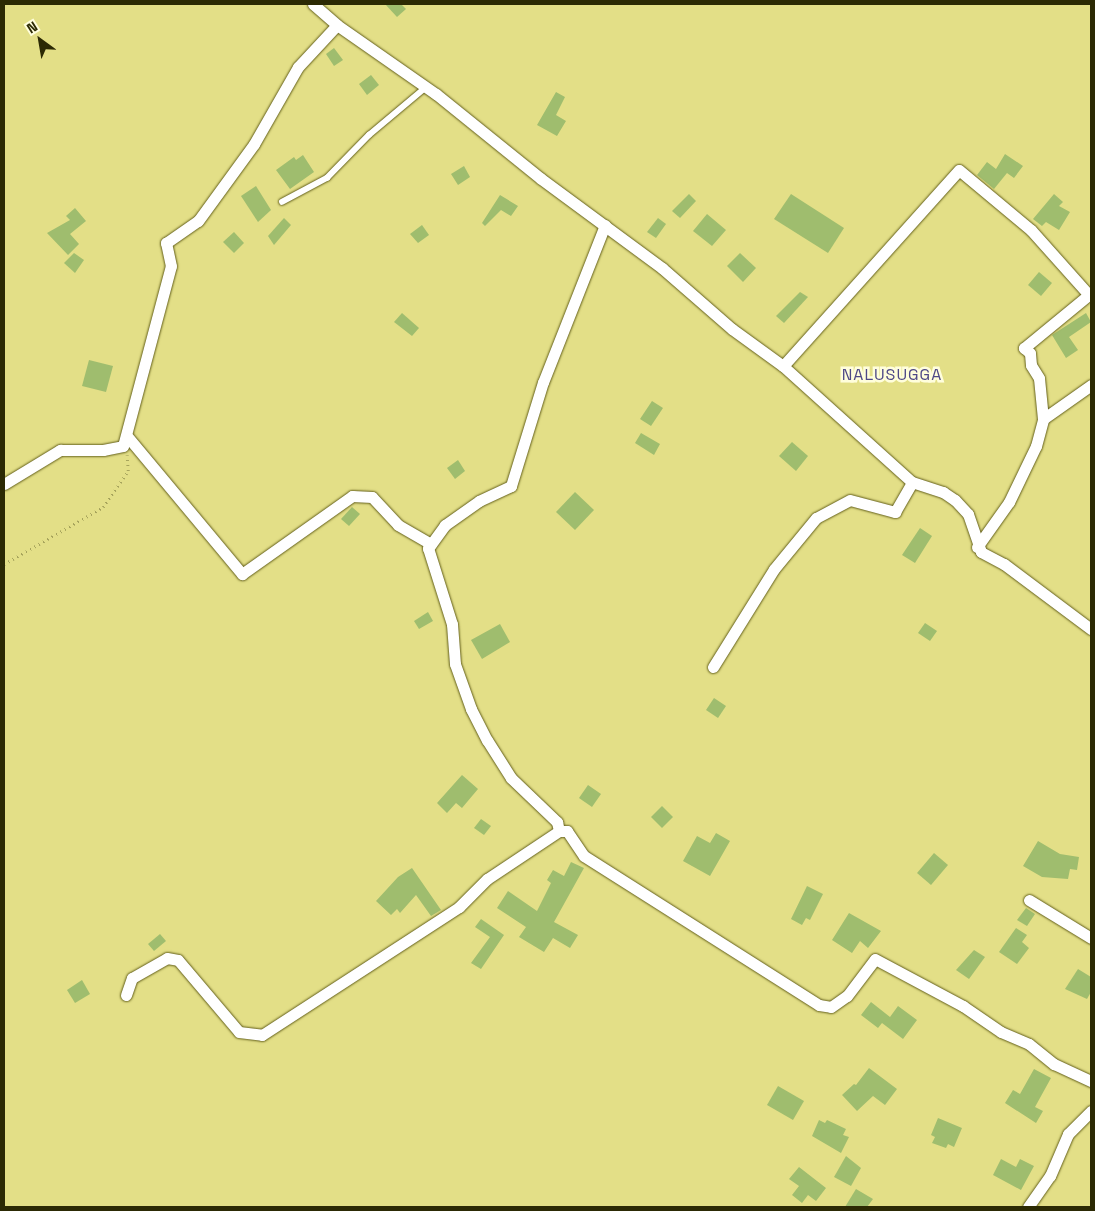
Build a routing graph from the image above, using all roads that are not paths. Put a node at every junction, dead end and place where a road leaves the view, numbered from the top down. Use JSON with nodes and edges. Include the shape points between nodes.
{"nodes":[{"id":1,"x":313,"y":4,"type":"edge"},
{"id":2,"x":337,"y":25,"type":"junction"},
{"id":3,"x":425,"y":88,"type":"junction"},
{"id":4,"x":282,"y":202,"type":"dead end"},
{"id":5,"x":605,"y":225,"type":"junction"},
{"id":6,"x":1090,"y":294,"type":"edge"},
{"id":7,"x":783,"y":366,"type":"junction"},
{"id":8,"x":1091,"y":385,"type":"edge"},
{"id":9,"x":1043,"y":419,"type":"junction"},
{"id":10,"x":127,"y":436,"type":"junction"},
{"id":11,"x":912,"y":482,"type":"junction"},
{"id":12,"x":4,"y":484,"type":"edge"},
{"id":13,"x":431,"y":544,"type":"junction"},
{"id":14,"x":977,"y":547,"type":"junction"},
{"id":15,"x":1091,"y":628,"type":"edge"},
{"id":16,"x":712,"y":668,"type":"dead end"},
{"id":17,"x":559,"y":831,"type":"junction"},
{"id":18,"x":1029,"y":900,"type":"dead end"},
{"id":19,"x":1091,"y":938,"type":"edge"},
{"id":20,"x":126,"y":995,"type":"dead end"},
{"id":21,"x":1091,"y":1081,"type":"edge"},
{"id":22,"x":1091,"y":1111,"type":"edge"},
{"id":23,"x":1028,"y":1207,"type":"edge"}],
"edges":[{"from":1,"to":2,"type":"street"},
{"from":2,"to":3,"type":"street","via":[[388,58]]},
{"from":2,"to":10,"type":"street","via":[[298,67],[254,144],[198,221],[166,243],[170,266]]},
{"from":3,"to":4,"type":"lane","via":[[369,135],[327,178]]},
{"from":3,"to":5,"type":"street"},
{"from":5,"to":7,"type":"street","via":[[662,268],[732,329]]},
{"from":5,"to":13,"type":"street","via":[[543,382],[511,486],[479,501],[445,525]]},
{"from":6,"to":7,"type":"street","via":[[1031,230],[959,170]]},
{"from":6,"to":9,"type":"street","via":[[1024,348],[1030,353],[1031,364],[1040,378]]},
{"from":7,"to":11,"type":"street"},
{"from":8,"to":9,"type":"street"},
{"from":9,"to":14,"type":"street","via":[[1036,446],[1009,502]]},
{"from":10,"to":12,"type":"street","via":[[123,446],[103,450],[60,450]]},
{"from":10,"to":13,"type":"street","via":[[242,574],[352,496],[372,497],[398,524]]},
{"from":11,"to":14,"type":"street","via":[[943,492],[955,500],[968,514]]},
{"from":11,"to":16,"type":"street","via":[[893,512],[850,500],[816,518],[770,576]]},
{"from":13,"to":17,"type":"street","via":[[428,548],[452,624],[455,664],[471,709],[511,778],[557,822]]},
{"from":14,"to":15,"type":"street"},
{"from":17,"to":20,"type":"street","via":[[487,879],[459,907],[262,1035],[239,1032],[178,960],[167,958],[132,978]]},
{"from":17,"to":21,"type":"street","via":[[567,831],[584,856],[819,1005],[831,1007],[847,996],[875,959],[963,1006],[1001,1032],[1029,1044],[1054,1064]]},
{"from":18,"to":19,"type":"street"},
{"from":22,"to":23,"type":"street","via":[[1068,1134],[1050,1176]]}]}
